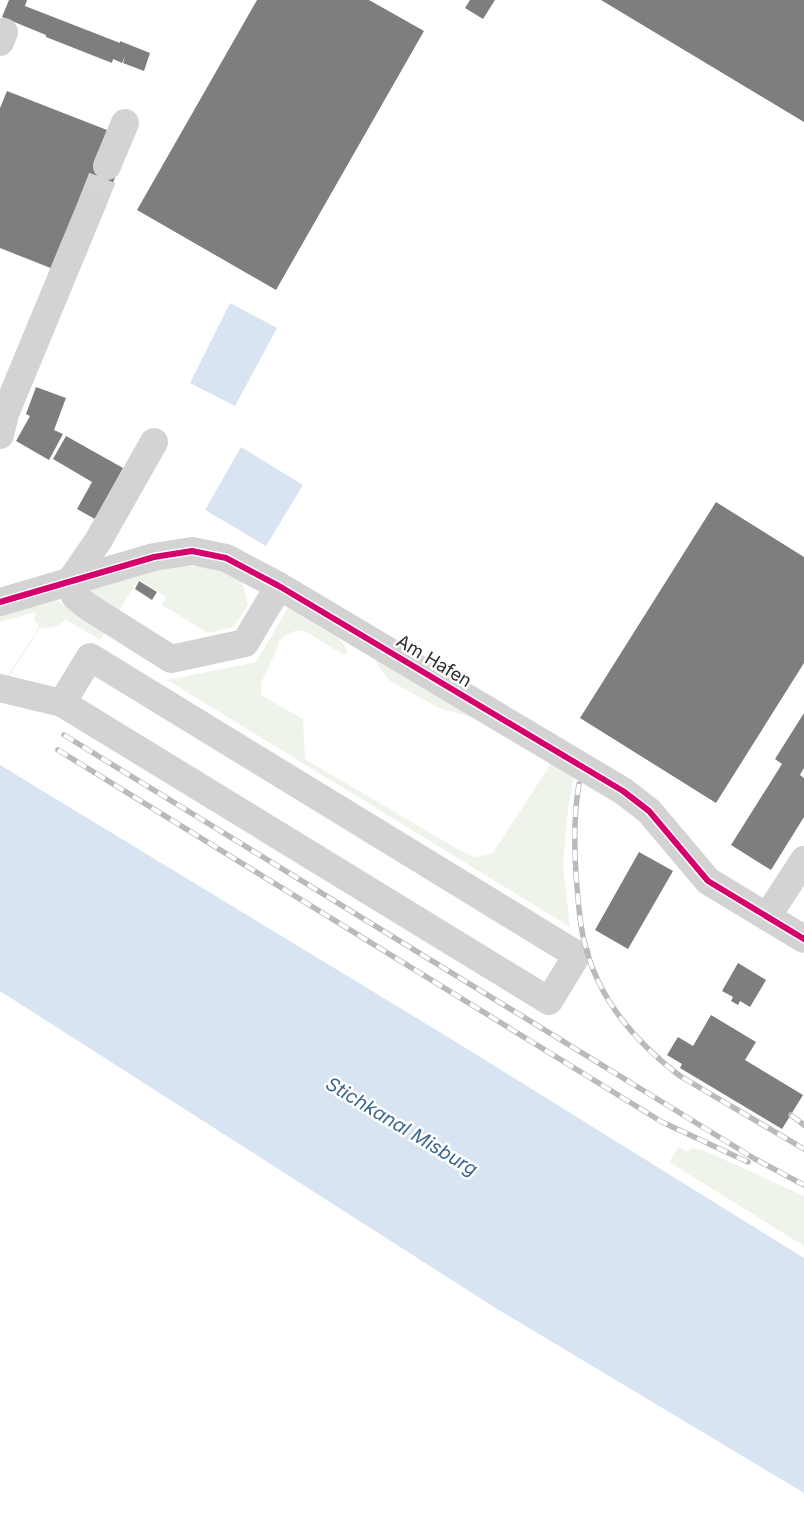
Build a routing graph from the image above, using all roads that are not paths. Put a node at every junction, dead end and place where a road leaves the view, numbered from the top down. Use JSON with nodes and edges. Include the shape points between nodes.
{"nodes":[{"id":1,"x":125,"y":122,"type":"dead end"},
{"id":2,"x":107,"y":166,"type":"tunnel mouth"},
{"id":3,"x":92,"y":204,"type":"tunnel mouth"},
{"id":4,"x":0,"y":435,"type":"edge"},
{"id":5,"x":154,"y":442,"type":"dead end"},
{"id":6,"x":69,"y":583,"type":"junction"},
{"id":7,"x":279,"y":586,"type":"junction"},
{"id":8,"x":0,"y":602,"type":"edge"},
{"id":9,"x":0,"y":688,"type":"edge"},
{"id":10,"x":62,"y":703,"type":"junction"},
{"id":11,"x":804,"y":860,"type":"edge"},
{"id":12,"x":768,"y":917,"type":"junction"},
{"id":13,"x":804,"y":939,"type":"edge"}],
"edges":[{"from":1,"to":2,"type":"street"},
{"from":3,"to":4,"type":"street","via":[[5,414]]},
{"from":5,"to":6,"type":"street","via":[[98,541]]},
{"from":6,"to":7,"type":"street","name":"Am Hafen","via":[[154,557],[192,552],[226,558]]},
{"from":6,"to":7,"type":"street","via":[[75,596],[86,606],[171,659],[245,643]]},
{"from":6,"to":8,"type":"street","name":"Am Hafen"},
{"from":7,"to":12,"type":"street","name":"Am Hafen","via":[[624,791],[648,811],[708,882]]},
{"from":9,"to":10,"type":"street"},
{"from":10,"to":10,"type":"street","via":[[549,1001],[577,955],[90,657]]},
{"from":11,"to":12,"type":"street"},
{"from":12,"to":13,"type":"street","name":"Am Hafen"}]}
